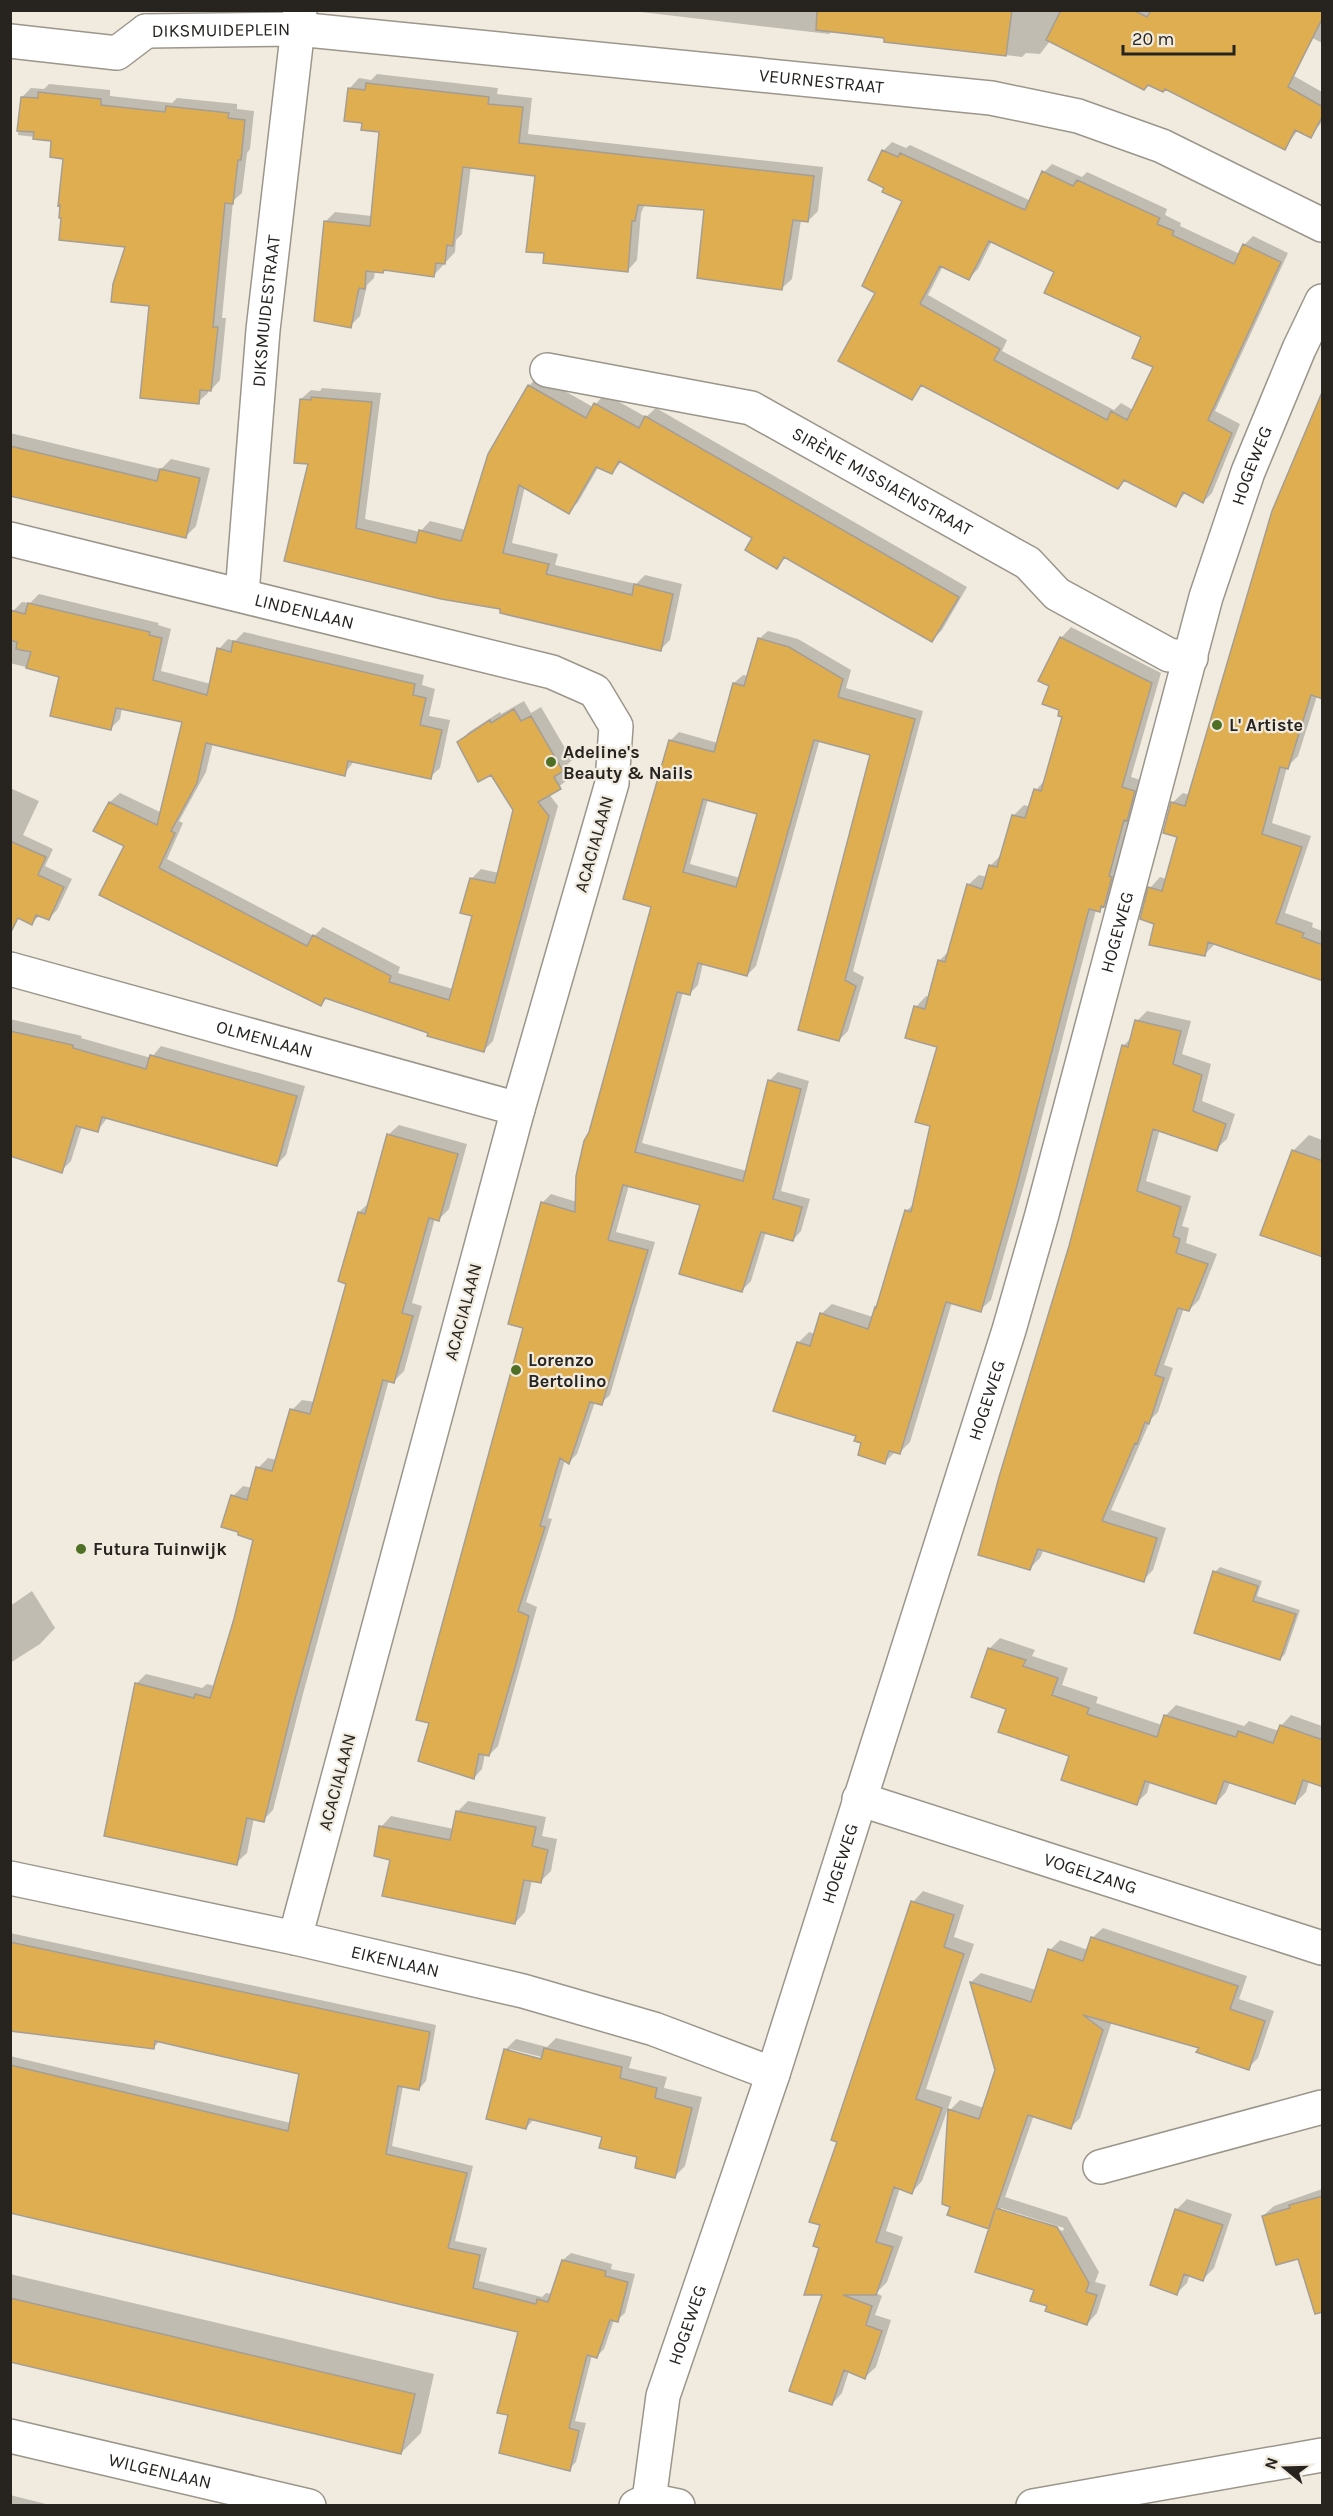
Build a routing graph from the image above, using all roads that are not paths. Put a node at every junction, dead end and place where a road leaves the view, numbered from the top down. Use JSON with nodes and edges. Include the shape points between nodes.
{"nodes":[{"id":1,"x":298,"y":20,"type":"edge"},
{"id":2,"x":148,"y":21,"type":"edge"},
{"id":3,"x":10,"y":41,"type":"edge"},
{"id":4,"x":1323,"y":225,"type":"edge"},
{"id":5,"x":1323,"y":301,"type":"edge"},
{"id":6,"x":547,"y":370,"type":"dead end"},
{"id":7,"x":10,"y":539,"type":"edge"},
{"id":8,"x":242,"y":594,"type":"junction"},
{"id":9,"x":1191,"y":658,"type":"junction"},
{"id":10,"x":595,"y":691,"type":"joint"},
{"id":11,"x":10,"y":969,"type":"edge"},
{"id":12,"x":518,"y":1109,"type":"junction"},
{"id":13,"x":860,"y":1799,"type":"junction"},
{"id":14,"x":10,"y":1878,"type":"edge"},
{"id":15,"x":296,"y":1938,"type":"junction"},
{"id":16,"x":1323,"y":1948,"type":"edge"},
{"id":17,"x":773,"y":2074,"type":"junction"},
{"id":18,"x":1323,"y":2107,"type":"edge"},
{"id":19,"x":1100,"y":2167,"type":"dead end"},
{"id":20,"x":10,"y":2436,"type":"edge"},
{"id":21,"x":1323,"y":2455,"type":"edge"},
{"id":22,"x":654,"y":2504,"type":"edge"},
{"id":23,"x":309,"y":2505,"type":"edge"},
{"id":24,"x":1033,"y":2505,"type":"edge"}],
"edges":[{"from":1,"to":2,"type":"street","name":"DIKSMUIDEPLEIN"},
{"from":1,"to":4,"type":"street","name":"VEURNESTRAAT","via":[[991,98],[1078,116],[1162,146]]},
{"from":1,"to":8,"type":"street","name":"DIKSMUIDESTRAAT","via":[[263,330]]},
{"from":2,"to":3,"type":"street","via":[[117,53]]},
{"from":5,"to":9,"type":"street","name":"HOGEWEG","via":[[1248,472],[1206,597]]},
{"from":6,"to":9,"type":"street","name":"SIRÈNE MISSIAENSTRAAT","via":[[751,408],[1028,562],[1057,594],[1169,655]]},
{"from":7,"to":8,"type":"street","name":"LINDENLAAN"},
{"from":8,"to":10,"type":"street","name":"LINDENLAAN","via":[[552,672]]},
{"from":9,"to":13,"type":"street","name":"HOGEWEG","via":[[1009,1330]]},
{"from":10,"to":12,"type":"street","name":"ACACIALAAN","via":[[616,726],[612,783]]},
{"from":11,"to":12,"type":"street","name":"OLMENLAAN"},
{"from":12,"to":15,"type":"street","name":"ACACIALAAN"},
{"from":13,"to":16,"type":"street","name":"VOGELZANG"},
{"from":13,"to":17,"type":"street","name":"HOGEWEG"},
{"from":14,"to":15,"type":"street","name":"EIKENLAAN"},
{"from":15,"to":17,"type":"street","name":"EIKENLAAN","via":[[523,1991],[654,2029]]},
{"from":17,"to":22,"type":"street","name":"HOGEWEG","via":[[663,2396]]},
{"from":18,"to":19,"type":"street"},
{"from":20,"to":23,"type":"street","name":"WILGENLAAN"},
{"from":21,"to":24,"type":"street"}]}
